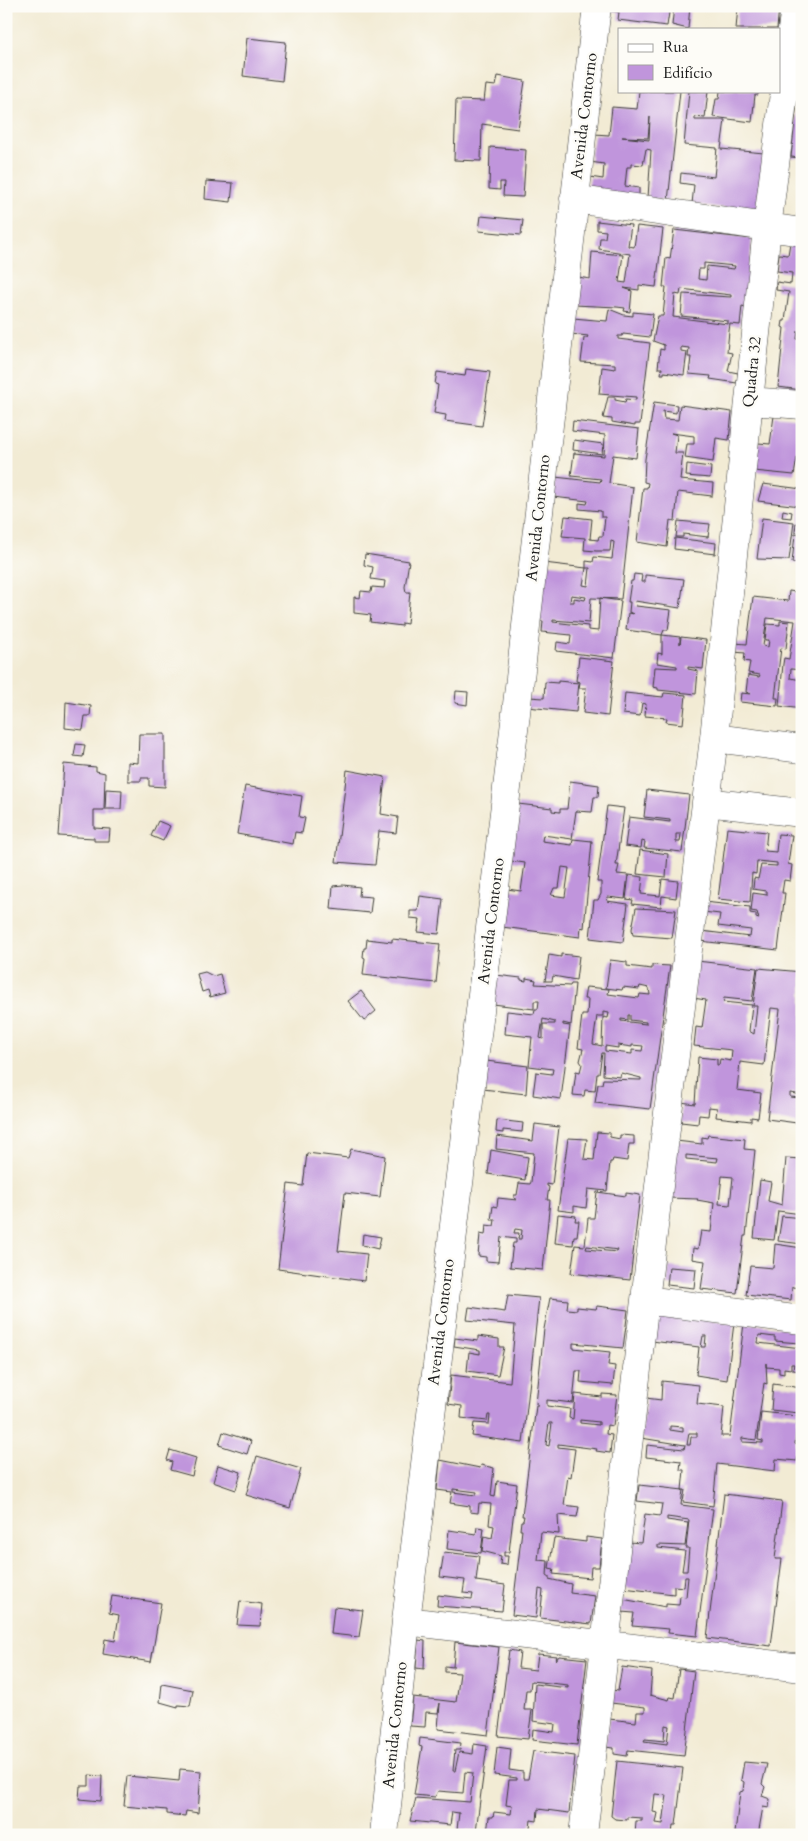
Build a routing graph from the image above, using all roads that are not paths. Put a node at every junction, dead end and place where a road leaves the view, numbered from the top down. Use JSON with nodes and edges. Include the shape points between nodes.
{"nodes":[{"id":1,"x":597,"y":6,"type":"edge"},
{"id":2,"x":795,"y":6,"type":"edge"},
{"id":3,"x":574,"y":199,"type":"junction"},
{"id":4,"x":767,"y":228,"type":"junction"},
{"id":5,"x":802,"y":232,"type":"edge"},
{"id":6,"x":749,"y":401,"type":"junction"},
{"id":7,"x":802,"y":405,"type":"edge"},
{"id":8,"x":714,"y":738,"type":"junction"},
{"id":9,"x":802,"y":749,"type":"edge"},
{"id":10,"x":706,"y":802,"type":"junction"},
{"id":11,"x":802,"y":813,"type":"edge"},
{"id":12,"x":645,"y":1300,"type":"junction"},
{"id":13,"x":802,"y":1320,"type":"edge"},
{"id":14,"x":406,"y":1621,"type":"junction"},
{"id":15,"x":604,"y":1644,"type":"junction"},
{"id":16,"x":801,"y":1665,"type":"edge"},
{"id":17,"x":384,"y":1835,"type":"edge"},
{"id":18,"x":583,"y":1835,"type":"edge"}],
"edges":[{"from":1,"to":3,"type":"street","name":"Avenida Contorno"},
{"from":2,"to":4,"type":"street","name":"Quadra 32"},
{"from":3,"to":4,"type":"street"},
{"from":3,"to":14,"type":"street","name":"Avenida Contorno","via":[[514,732]]},
{"from":4,"to":5,"type":"street"},
{"from":4,"to":6,"type":"street","name":"Quadra 32"},
{"from":6,"to":7,"type":"street"},
{"from":6,"to":8,"type":"street","name":"Quadra 32"},
{"from":8,"to":9,"type":"street"},
{"from":8,"to":10,"type":"street","name":"Quadra 32"},
{"from":10,"to":11,"type":"street"},
{"from":10,"to":12,"type":"street","name":"Quadra 32"},
{"from":12,"to":13,"type":"street"},
{"from":12,"to":15,"type":"street","name":"Quadra 32"},
{"from":14,"to":15,"type":"street"},
{"from":14,"to":17,"type":"street","name":"Avenida Contorno"},
{"from":15,"to":16,"type":"street"},
{"from":15,"to":18,"type":"street","name":"Quadra 32"}]}
